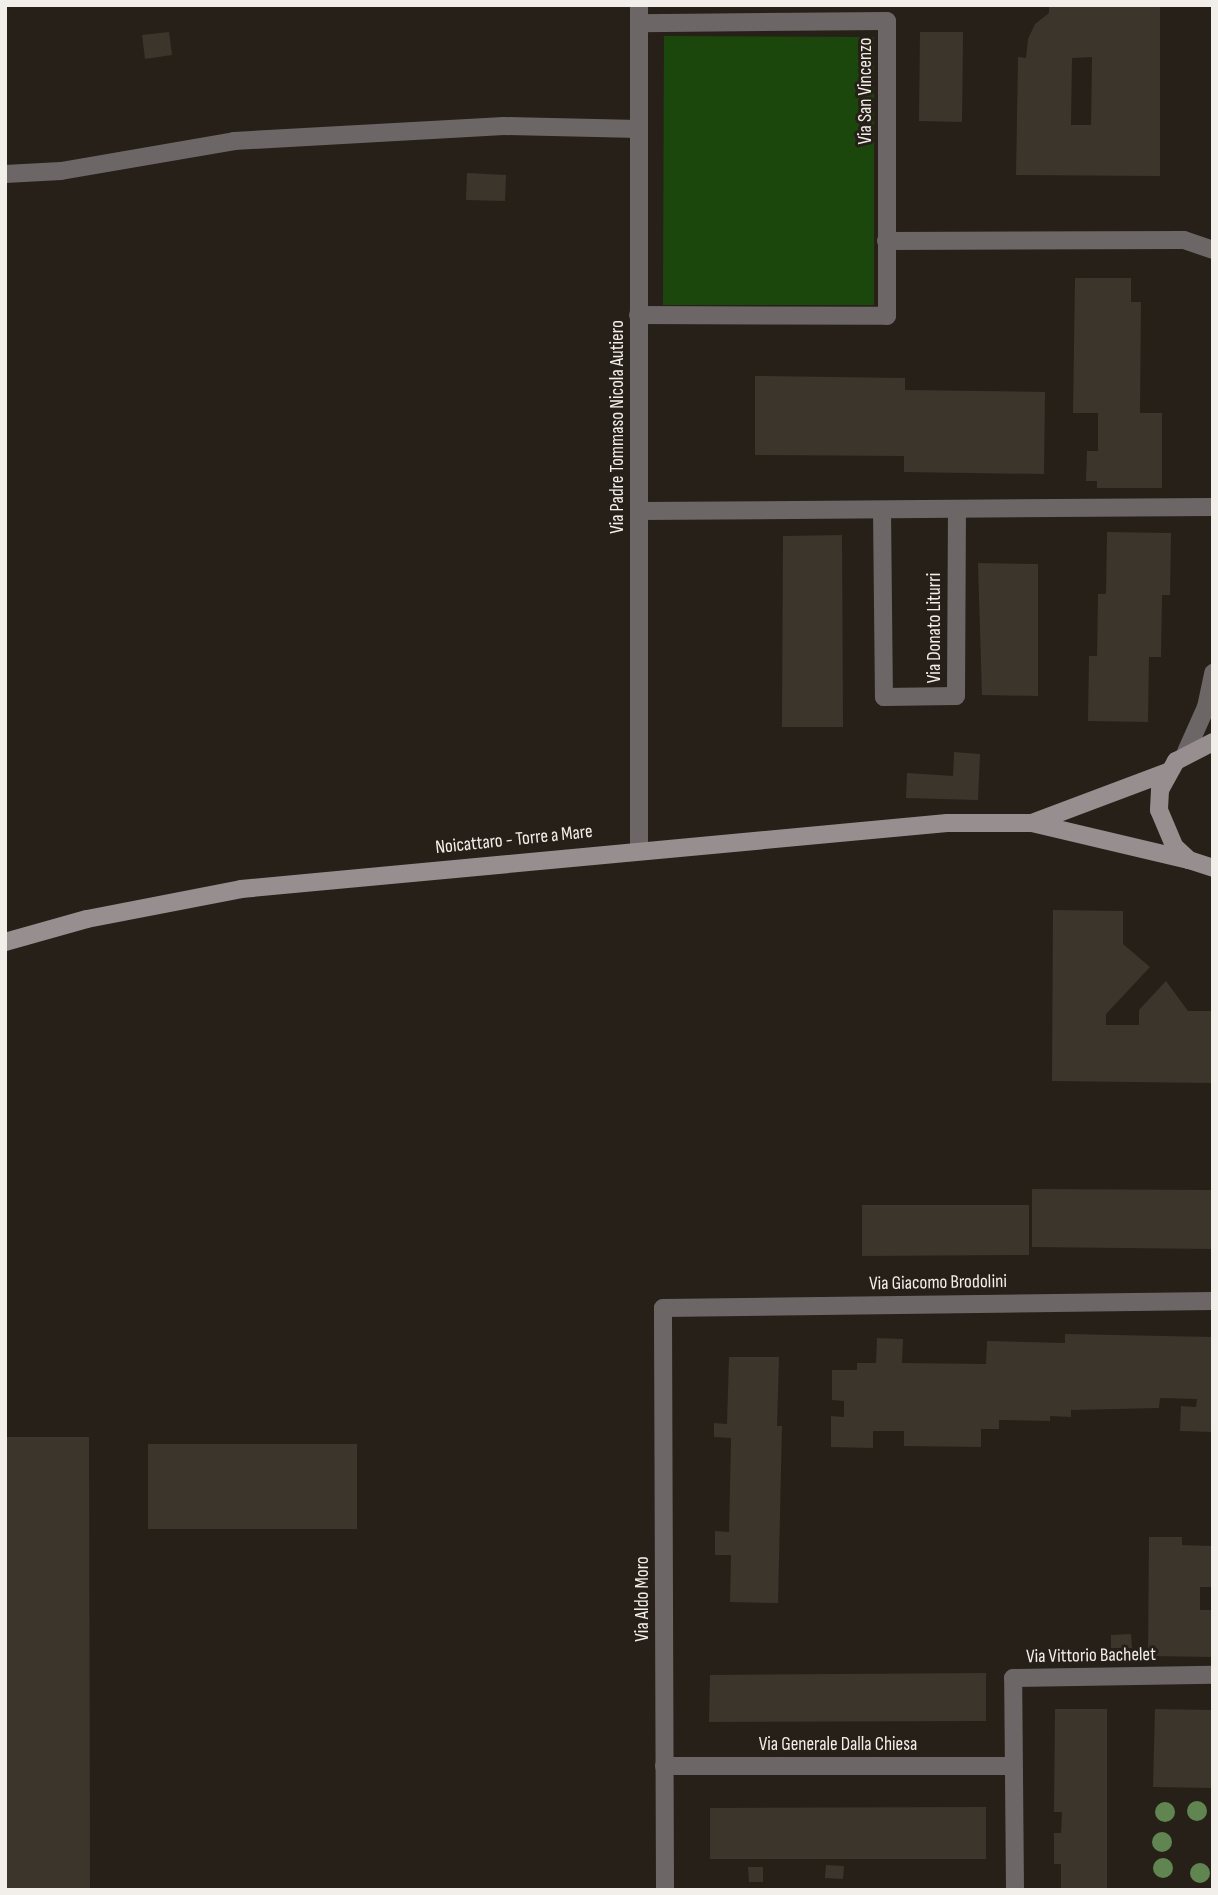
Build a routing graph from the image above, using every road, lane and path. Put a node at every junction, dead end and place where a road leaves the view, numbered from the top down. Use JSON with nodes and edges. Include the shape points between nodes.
{"nodes":[{"id":1,"x":639,"y":14,"type":"edge"},
{"id":2,"x":639,"y":129,"type":"junction"},
{"id":3,"x":5,"y":174,"type":"edge"},
{"id":4,"x":887,"y":241,"type":"junction"},
{"id":5,"x":1213,"y":250,"type":"edge"},
{"id":6,"x":638,"y":315,"type":"junction"},
{"id":7,"x":1213,"y":507,"type":"edge"},
{"id":8,"x":957,"y":509,"type":"junction"},
{"id":9,"x":882,"y":510,"type":"junction"},
{"id":10,"x":639,"y":511,"type":"junction"},
{"id":11,"x":1213,"y":673,"type":"edge"},
{"id":12,"x":1213,"y":742,"type":"edge"},
{"id":13,"x":1186,"y":752,"type":"junction"},
{"id":14,"x":1168,"y":772,"type":"junction"},
{"id":15,"x":1032,"y":823,"type":"junction"},
{"id":16,"x":639,"y":849,"type":"junction"},
{"id":17,"x":1189,"y":860,"type":"junction"},
{"id":18,"x":1212,"y":869,"type":"edge"},
{"id":19,"x":5,"y":942,"type":"edge"},
{"id":20,"x":1213,"y":1301,"type":"edge"},
{"id":21,"x":663,"y":1308,"type":"joint"},
{"id":22,"x":1213,"y":1675,"type":"edge"},
{"id":23,"x":664,"y":1766,"type":"junction"},
{"id":24,"x":1013,"y":1766,"type":"junction"},
{"id":25,"x":665,"y":1890,"type":"edge"},
{"id":26,"x":1015,"y":1890,"type":"edge"}],
"edges":[{"from":1,"to":2,"type":"street","name":"Via Padre Tommaso Nicola Autiero"},
{"from":1,"to":4,"type":"street","name":"Via San Vincenzo","via":[[887,21]]},
{"from":2,"to":3,"type":"street","via":[[505,127],[234,141],[61,171]]},
{"from":2,"to":6,"type":"street","name":"Via Padre Tommaso Nicola Autiero"},
{"from":4,"to":5,"type":"street","via":[[1184,240]]},
{"from":4,"to":6,"type":"street","name":"Via San Vincenzo","via":[[887,316]]},
{"from":6,"to":10,"type":"street","name":"Via Padre Tommaso Nicola Autiero"},
{"from":7,"to":8,"type":"street"},
{"from":8,"to":9,"type":"street"},
{"from":8,"to":9,"type":"street","name":"Via Donato Liturri","via":[[956,696],[884,697]]},
{"from":9,"to":10,"type":"street"},
{"from":10,"to":16,"type":"street","name":"Via Padre Tommaso Nicola Autiero"},
{"from":11,"to":13,"type":"street","via":[[1206,707]]},
{"from":12,"to":13,"type":"main road"},
{"from":13,"to":14,"type":"main road"},
{"from":14,"to":15,"type":"main road","name":"Noicattaro - Torre a Mare"},
{"from":14,"to":17,"type":"main road","via":[[1159,810],[1163,830]]},
{"from":15,"to":16,"type":"main road","name":"Noicattaro - Torre a Mare","via":[[947,823]]},
{"from":15,"to":17,"type":"main road","name":"Noicattaro - Torre a Mare"},
{"from":16,"to":19,"type":"main road","name":"Noicattaro - Torre a Mare","via":[[242,889],[87,919]]},
{"from":17,"to":18,"type":"main road","name":"Noicattaro - Torre a Mare"},
{"from":20,"to":21,"type":"street","name":"Via Giacomo Brodolini"},
{"from":21,"to":23,"type":"street","name":"Via Aldo Moro"},
{"from":22,"to":24,"type":"street","name":"Via Vittorio Bachelet","via":[[1013,1678]]},
{"from":23,"to":24,"type":"street","name":"Via Generale Dalla Chiesa"},
{"from":23,"to":25,"type":"street","name":"Via Aldo Moro"},
{"from":24,"to":26,"type":"street","name":"Via Vittorio Bachelet"}]}
